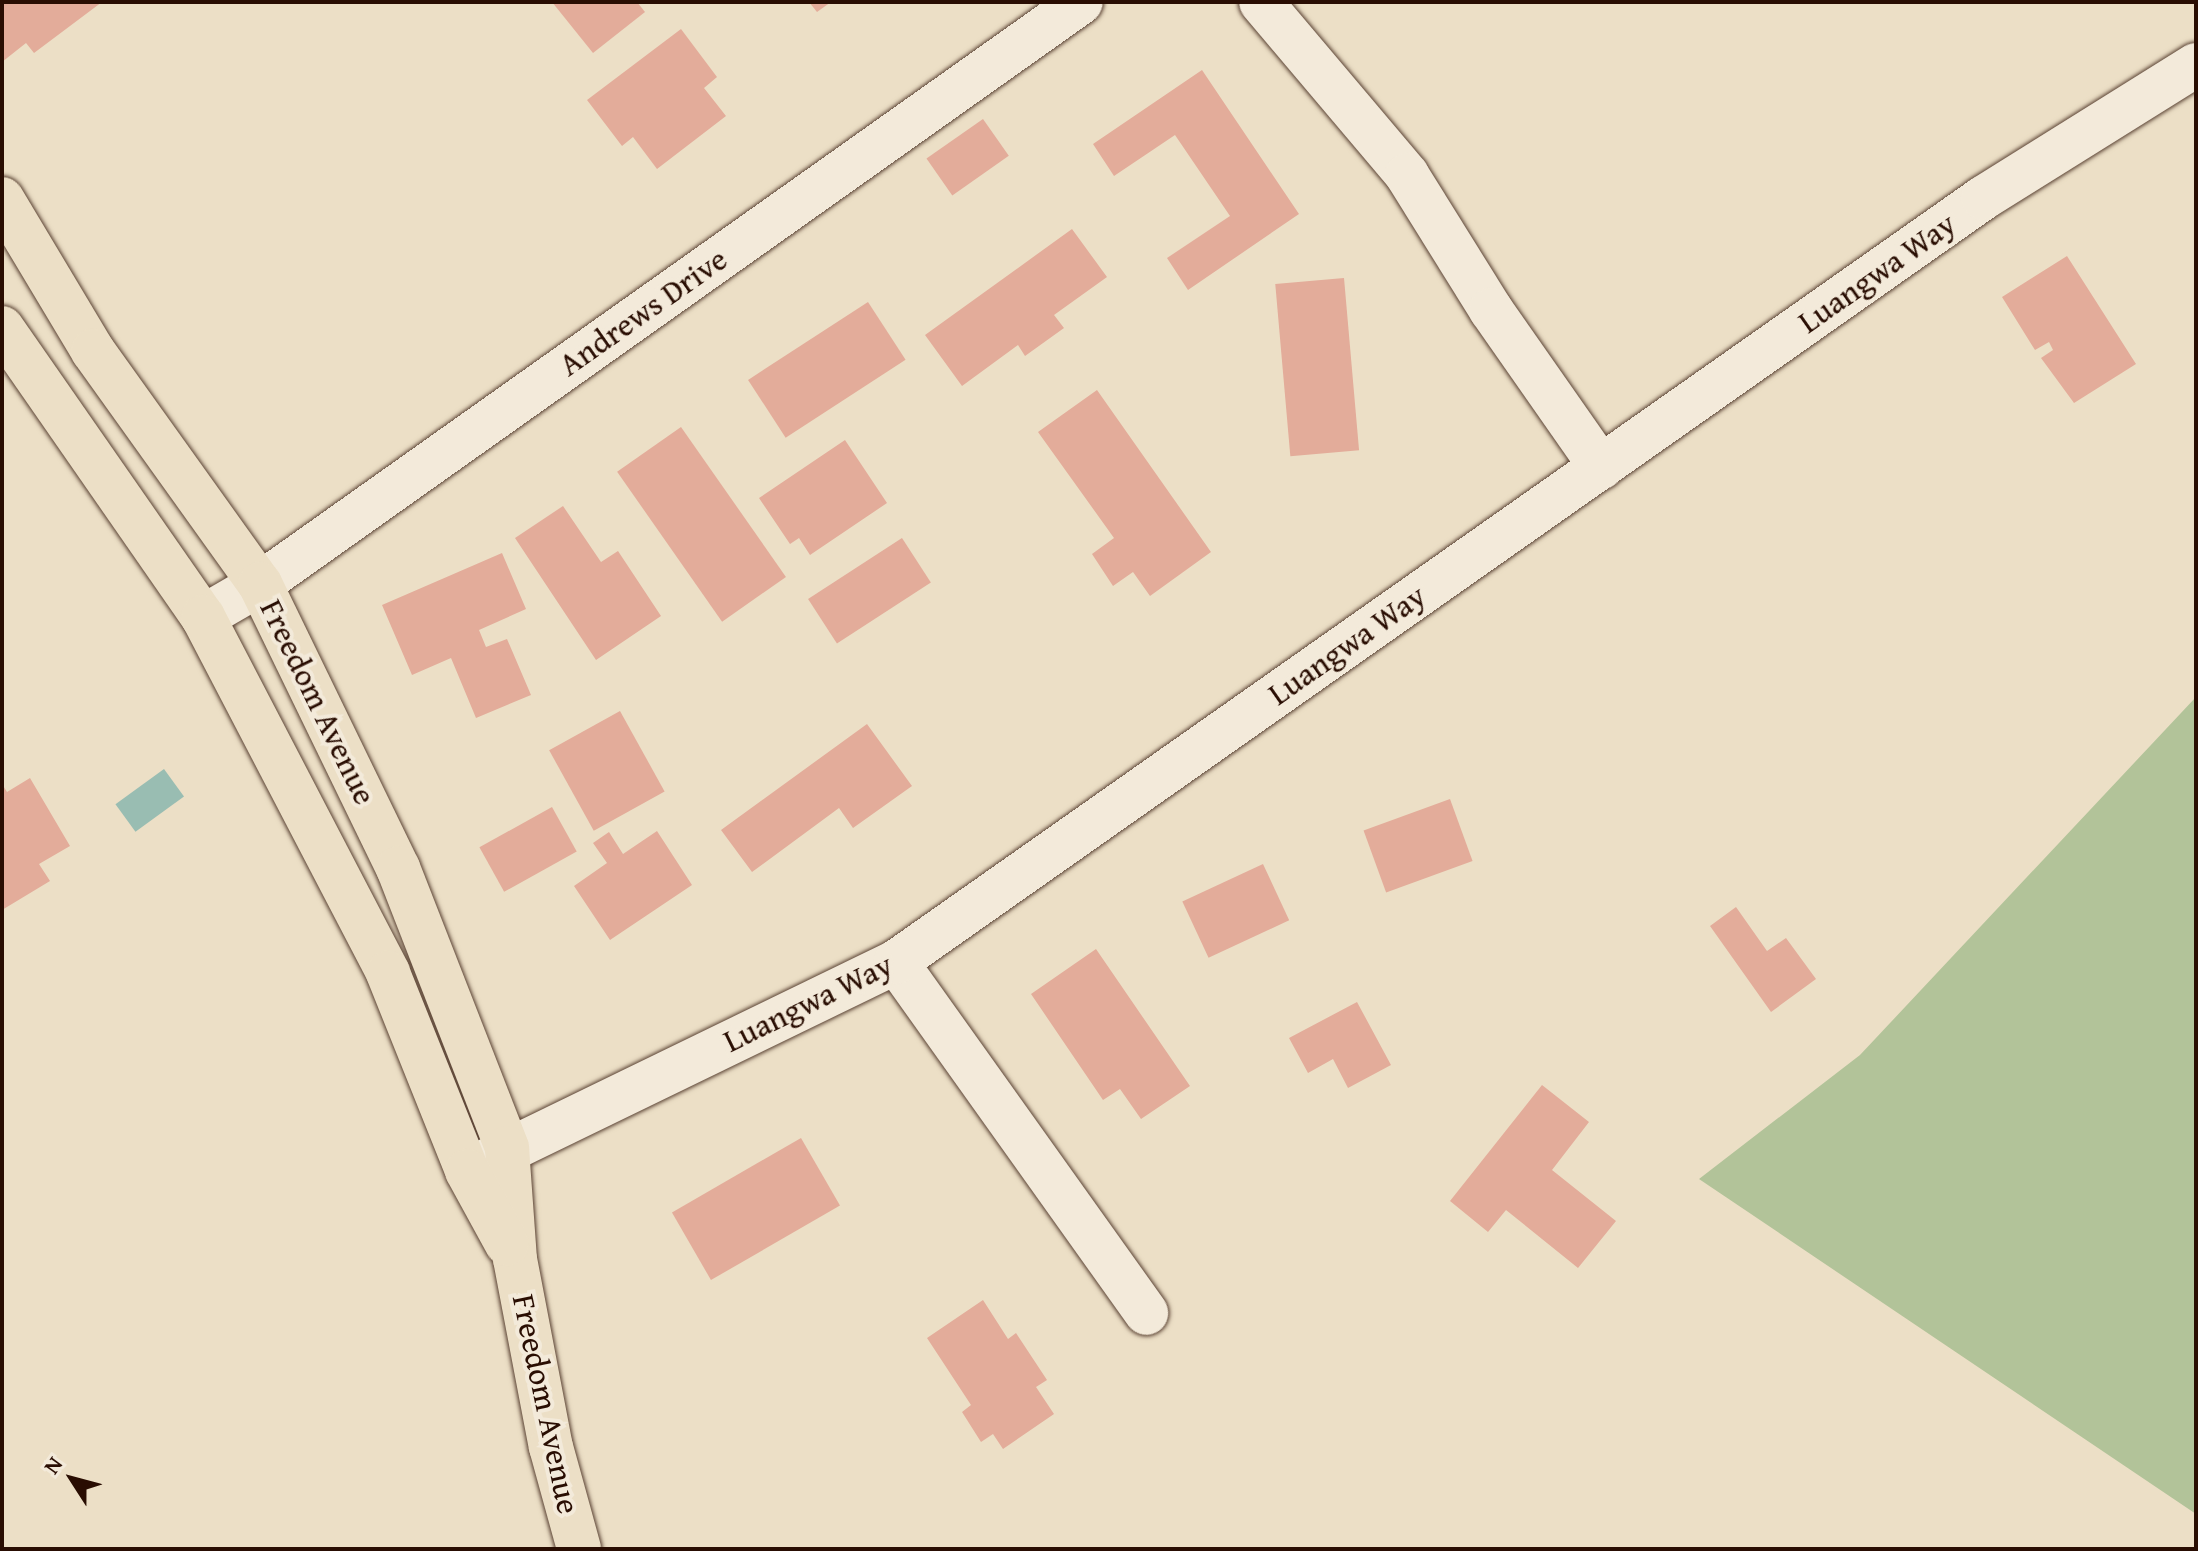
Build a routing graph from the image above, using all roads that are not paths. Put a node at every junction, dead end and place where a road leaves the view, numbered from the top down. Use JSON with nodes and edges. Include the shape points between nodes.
{"nodes":[{"id":1,"x":1081,"y":2,"type":"edge"},
{"id":2,"x":1261,"y":2,"type":"edge"},
{"id":3,"x":2196,"y":65,"type":"edge"},
{"id":4,"x":2,"y":199,"type":"edge"},
{"id":5,"x":2,"y":328,"type":"edge"},
{"id":6,"x":1601,"y":467,"type":"junction"},
{"id":7,"x":260,"y":584,"type":"junction"},
{"id":8,"x":203,"y":617,"type":"junction"},
{"id":9,"x":896,"y":962,"type":"junction"},
{"id":10,"x":507,"y":1148,"type":"junction"},
{"id":11,"x":467,"y":1171,"type":"junction"},
{"id":12,"x":515,"y":1259,"type":"junction"},
{"id":13,"x":1146,"y":1313,"type":"dead end"},
{"id":14,"x":579,"y":1549,"type":"edge"}],
"edges":[{"from":1,"to":7,"type":"street","name":"Andrews Drive"},
{"from":2,"to":6,"type":"street","via":[[1407,175],[1491,310]]},
{"from":3,"to":6,"type":"street","name":"Luangwa Way","via":[[1983,198]]},
{"from":4,"to":7,"type":"main road","name":"Freedom Avenue","via":[[93,351]]},
{"from":5,"to":8,"type":"main road","name":"Freedom Avenue"},
{"from":6,"to":9,"type":"street","name":"Luangwa Way"},
{"from":7,"to":8,"type":"street","name":"Andrews Drive"},
{"from":7,"to":10,"type":"main road","name":"Freedom Avenue","via":[[398,868]]},
{"from":8,"to":11,"type":"main road","name":"Freedom Avenue","via":[[388,973]]},
{"from":9,"to":10,"type":"street","name":"Luangwa Way"},
{"from":9,"to":13,"type":"street"},
{"from":10,"to":11,"type":"street","name":"Luangwa Way"},
{"from":10,"to":12,"type":"main road","name":"Freedom Avenue"},
{"from":11,"to":12,"type":"main road","name":"Freedom Avenue"},
{"from":12,"to":14,"type":"main road","name":"Freedom Avenue","via":[[551,1447]]}]}
